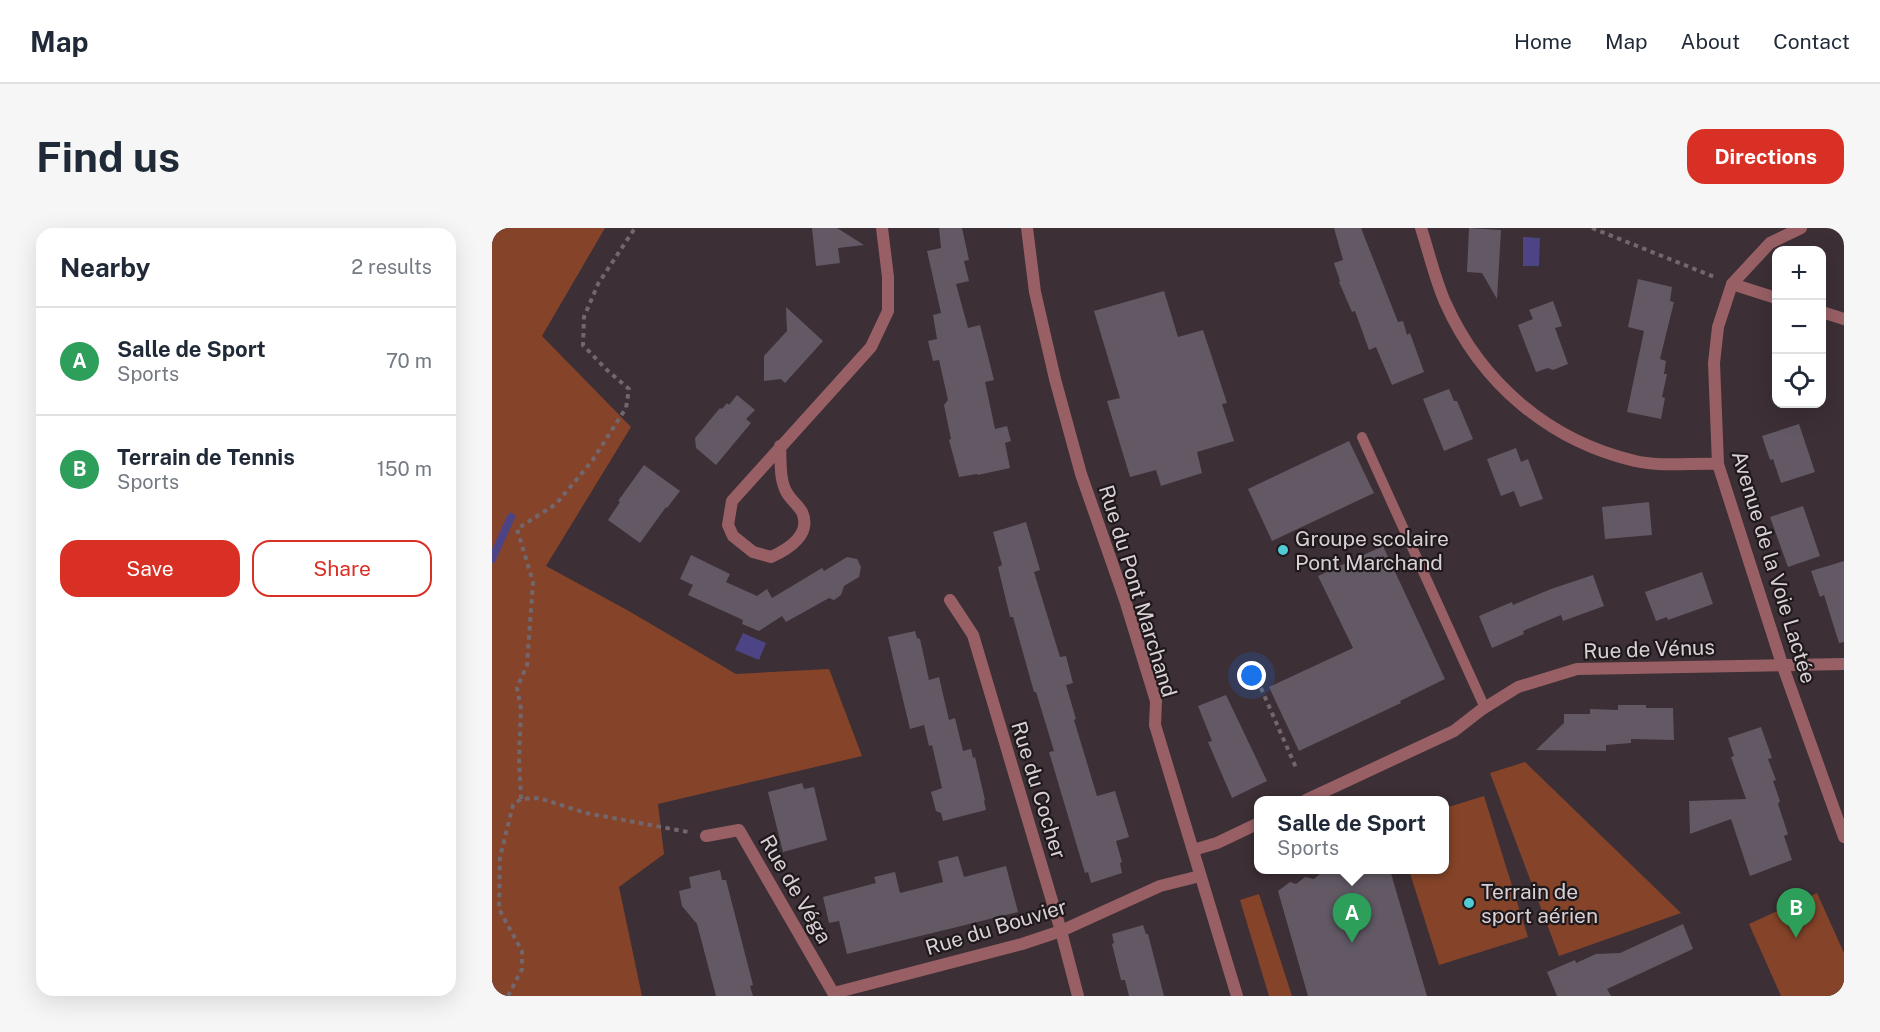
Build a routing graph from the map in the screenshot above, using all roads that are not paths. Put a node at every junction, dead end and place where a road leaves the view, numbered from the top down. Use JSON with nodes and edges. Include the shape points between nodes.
{"nodes":[{"id":1,"x":882,"y":228,"type":"edge"},
{"id":2,"x":1027,"y":228,"type":"edge"},
{"id":3,"x":1421,"y":228,"type":"edge"},
{"id":4,"x":1801,"y":228,"type":"edge"},
{"id":5,"x":1732,"y":284,"type":"junction"},
{"id":6,"x":1772,"y":297,"type":"edge"},
{"id":7,"x":1826,"y":314,"type":"edge"},
{"id":8,"x":1844,"y":319,"type":"edge"},
{"id":9,"x":1362,"y":437,"type":"dead end"},
{"id":10,"x":780,"y":446,"type":"junction"},
{"id":11,"x":1718,"y":464,"type":"junction"},
{"id":12,"x":950,"y":600,"type":"dead end"},
{"id":13,"x":1782,"y":664,"type":"junction"},
{"id":14,"x":1844,"y":664,"type":"edge"},
{"id":15,"x":1485,"y":708,"type":"junction"},
{"id":16,"x":1317,"y":796,"type":"edge"},
{"id":17,"x":1254,"y":825,"type":"edge"},
{"id":18,"x":706,"y":836,"type":"road end"},
{"id":19,"x":1844,"y":837,"type":"edge"},
{"id":20,"x":1193,"y":850,"type":"junction"},
{"id":21,"x":1200,"y":876,"type":"junction"},
{"id":22,"x":1061,"y":931,"type":"junction"},
{"id":23,"x":835,"y":994,"type":"edge"},
{"id":24,"x":1078,"y":996,"type":"edge"},
{"id":25,"x":1237,"y":996,"type":"edge"}],
"edges":[{"from":1,"to":10,"type":"street","via":[[888,311],[872,347]]},
{"from":2,"to":20,"type":"street","name":"Rue du Pont Marchand","via":[[1035,292],[1055,379],[1081,474],[1156,701],[1155,725]]},
{"from":3,"to":11,"type":"street","via":[[1457,325],[1480,364],[1524,407],[1576,441],[1637,461]]},
{"from":4,"to":5,"type":"street","name":"Avenue de la Voie Lactée","via":[[1770,243]]},
{"from":5,"to":6,"type":"street"},
{"from":5,"to":11,"type":"street","name":"Avenue de la Voie Lactée","via":[[1718,327],[1714,363]]},
{"from":7,"to":8,"type":"street"},
{"from":9,"to":15,"type":"lane"},
{"from":10,"to":10,"type":"street","via":[[732,501],[728,525],[733,536],[753,552],[771,557],[788,550],[800,537],[805,522],[786,492]]},
{"from":11,"to":13,"type":"street","name":"Avenue de la Voie Lactée"},
{"from":12,"to":22,"type":"street","name":"Rue du Cocher","via":[[973,635]]},
{"from":13,"to":14,"type":"street","name":"Rue de Vénus"},
{"from":13,"to":15,"type":"street","name":"Rue de Vénus","via":[[1577,669],[1518,687]]},
{"from":13,"to":19,"type":"street","name":"Avenue de la Voie Lactée"},
{"from":15,"to":16,"type":"street","name":"Rue de Vénus","via":[[1454,731]]},
{"from":17,"to":20,"type":"street"},
{"from":18,"to":23,"type":"street","name":"Rue de Véga","via":[[738,830]]},
{"from":20,"to":21,"type":"street","name":"Rue du Pont Marchand"},
{"from":21,"to":22,"type":"street","name":"Rue du Bouvier","via":[[1160,886]]},
{"from":21,"to":25,"type":"street","name":"Rue du Pont Marchand"},
{"from":22,"to":23,"type":"street","name":"Rue du Bouvier"},
{"from":22,"to":24,"type":"street","name":"Rue du Cocher"}]}
